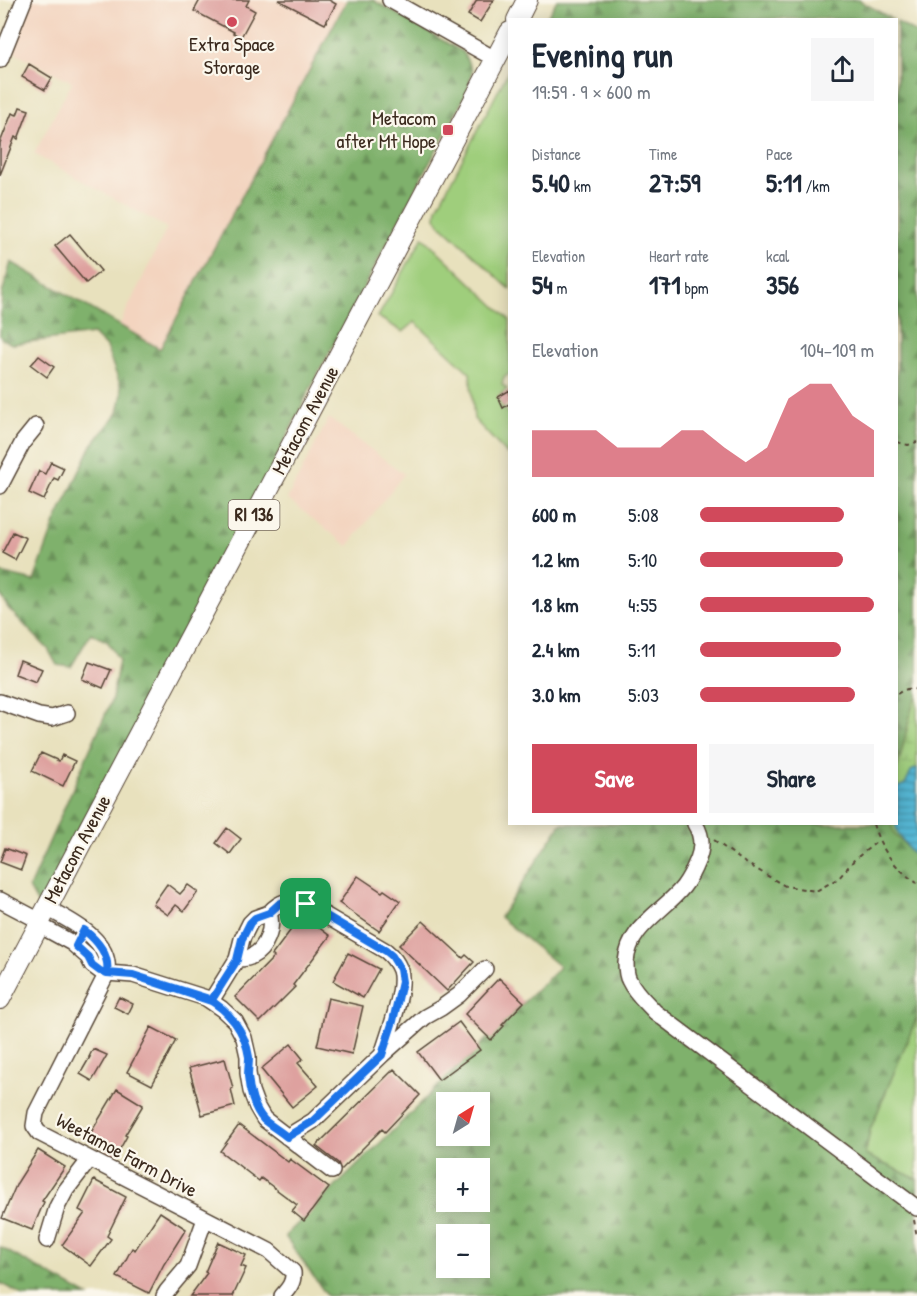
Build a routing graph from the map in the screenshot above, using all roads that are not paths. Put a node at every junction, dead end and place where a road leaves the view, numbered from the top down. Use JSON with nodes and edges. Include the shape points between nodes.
{"nodes":[{"id":1,"x":24,"y":0,"type":"edge"},
{"id":2,"x":391,"y":0,"type":"edge"},
{"id":3,"x":527,"y":0,"type":"edge"},
{"id":4,"x":518,"y":18,"type":"edge"},
{"id":5,"x":508,"y":36,"type":"edge"},
{"id":6,"x":495,"y":59,"type":"junction"},
{"id":7,"x":0,"y":60,"type":"edge"},
{"id":8,"x":36,"y":426,"type":"dead end"},
{"id":9,"x":0,"y":486,"type":"edge"},
{"id":10,"x":0,"y":702,"type":"edge"},
{"id":11,"x":67,"y":713,"type":"dead end"},
{"id":12,"x":696,"y":825,"type":"edge"},
{"id":13,"x":0,"y":900,"type":"edge"},
{"id":14,"x":269,"y":913,"type":"junction"},
{"id":15,"x":42,"y":918,"type":"junction"},
{"id":16,"x":84,"y":930,"type":"junction"},
{"id":17,"x":76,"y":946,"type":"junction"},
{"id":18,"x":237,"y":960,"type":"junction"},
{"id":19,"x":485,"y":969,"type":"dead end"},
{"id":20,"x":107,"y":973,"type":"junction"},
{"id":21,"x":0,"y":999,"type":"edge"},
{"id":22,"x":211,"y":1001,"type":"junction"},
{"id":23,"x":382,"y":1055,"type":"junction"},
{"id":24,"x":287,"y":1137,"type":"junction"},
{"id":25,"x":90,"y":1159,"type":"junction"},
{"id":26,"x":332,"y":1171,"type":"dead end"},
{"id":27,"x":917,"y":1208,"type":"edge"},
{"id":28,"x":205,"y":1219,"type":"junction"},
{"id":29,"x":47,"y":1240,"type":"dead end"},
{"id":30,"x":164,"y":1296,"type":"edge"},
{"id":31,"x":282,"y":1296,"type":"edge"}],
"edges":[{"from":1,"to":7,"type":"street"},
{"from":2,"to":6,"type":"street"},
{"from":3,"to":4,"type":"main road"},
{"from":5,"to":6,"type":"main road","name":"Metacom Avenue","number":"RI 136"},
{"from":6,"to":15,"type":"main road","name":"Metacom Avenue","number":"RI 136"},
{"from":8,"to":9,"type":"street"},
{"from":10,"to":11,"type":"street","via":[[39,716],[52,718]]},
{"from":12,"to":27,"type":"street","via":[[701,849],[694,871],[630,943],[628,979],[656,1012]]},
{"from":13,"to":15,"type":"street"},
{"from":14,"to":18,"type":"street","via":[[250,923]]},
{"from":14,"to":18,"type":"street","via":[[271,925],[265,942],[252,957]]},
{"from":14,"to":23,"type":"street","via":[[285,901],[298,901],[392,956],[402,982]]},
{"from":15,"to":16,"type":"street"},
{"from":15,"to":17,"type":"street"},
{"from":15,"to":21,"type":"main road","name":"Metacom Avenue","number":"RI 136"},
{"from":16,"to":17,"type":"street"},
{"from":16,"to":20,"type":"street","via":[[105,955]]},
{"from":17,"to":20,"type":"street","via":[[96,969]]},
{"from":18,"to":22,"type":"street"},
{"from":19,"to":23,"type":"street","via":[[459,995],[424,1017]]},
{"from":20,"to":22,"type":"street","via":[[133,975]]},
{"from":20,"to":25,"type":"street","name":"Weetamoe Farm Drive","via":[[34,1121],[39,1133]]},
{"from":22,"to":24,"type":"street","via":[[229,1014],[244,1038],[256,1107],[264,1119]]},
{"from":23,"to":24,"type":"street","via":[[313,1121]]},
{"from":24,"to":26,"type":"street"},
{"from":25,"to":28,"type":"street","name":"Weetamoe Farm Drive"},
{"from":25,"to":29,"type":"street","via":[[61,1198]]},
{"from":28,"to":30,"type":"street","via":[[188,1266]]},
{"from":28,"to":31,"type":"street","name":"Weetamoe Farm Drive","via":[[268,1251],[293,1272],[291,1286]]}]}
